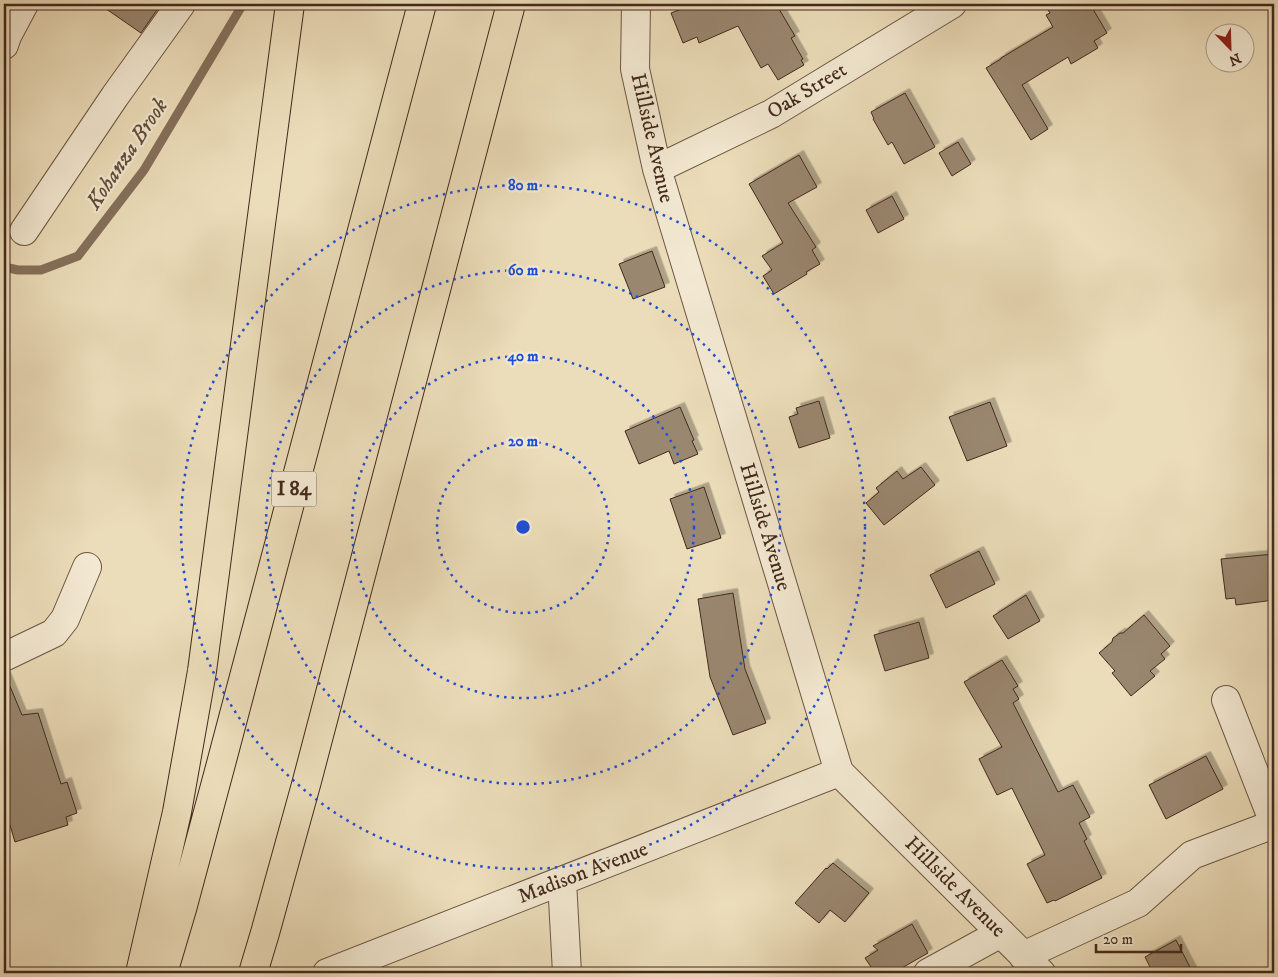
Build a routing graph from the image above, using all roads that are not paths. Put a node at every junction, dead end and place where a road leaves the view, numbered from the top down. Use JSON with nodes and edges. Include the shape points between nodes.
{"nodes":[{"id":1,"x":24,"y":4,"type":"edge"},
{"id":2,"x":181,"y":4,"type":"edge"},
{"id":3,"x":290,"y":4,"type":"edge"},
{"id":4,"x":422,"y":4,"type":"edge"},
{"id":5,"x":511,"y":4,"type":"edge"},
{"id":6,"x":636,"y":4,"type":"edge"},
{"id":7,"x":952,"y":4,"type":"edge"},
{"id":8,"x":5,"y":38,"type":"edge"},
{"id":9,"x":657,"y":169,"type":"junction"},
{"id":10,"x":24,"y":231,"type":"dead end"},
{"id":11,"x":87,"y":567,"type":"dead end"},
{"id":12,"x":4,"y":657,"type":"edge"},
{"id":13,"x":1226,"y":700,"type":"dead end"},
{"id":14,"x":839,"y":772,"type":"junction"},
{"id":15,"x":1274,"y":824,"type":"edge"},
{"id":16,"x":562,"y":881,"type":"junction"},
{"id":17,"x":1001,"y":933,"type":"junction"},
{"id":18,"x":1032,"y":965,"type":"edge"},
{"id":19,"x":140,"y":973,"type":"edge"},
{"id":20,"x":162,"y":973,"type":"edge"},
{"id":21,"x":253,"y":973,"type":"edge"},
{"id":22,"x":328,"y":973,"type":"edge"},
{"id":23,"x":567,"y":973,"type":"edge"},
{"id":24,"x":928,"y":973,"type":"edge"}],
"edges":[{"from":1,"to":8,"type":"street"},
{"from":2,"to":10,"type":"street"},
{"from":3,"to":19,"type":"highway","via":[[202,671],[177,812]]},
{"from":4,"to":20,"type":"highway","number":"I 84","via":[[225,750]]},
{"from":5,"to":21,"type":"highway","via":[[312,762]]},
{"from":6,"to":9,"type":"street","name":"Hillside Avenue","via":[[634,69]]},
{"from":7,"to":9,"type":"street","name":"Oak Street","via":[[771,114]]},
{"from":9,"to":14,"type":"street","name":"Hillside Avenue"},
{"from":11,"to":12,"type":"street","via":[[65,618],[54,633]]},
{"from":13,"to":15,"type":"street"},
{"from":14,"to":16,"type":"street","name":"Madison Avenue"},
{"from":14,"to":17,"type":"street","name":"Hillside Avenue"},
{"from":15,"to":18,"type":"street","via":[[1192,855],[1138,903]]},
{"from":16,"to":22,"type":"street","name":"Madison Avenue"},
{"from":16,"to":23,"type":"street"},
{"from":17,"to":18,"type":"street","name":"Hillside Avenue"},
{"from":17,"to":24,"type":"street"}]}
